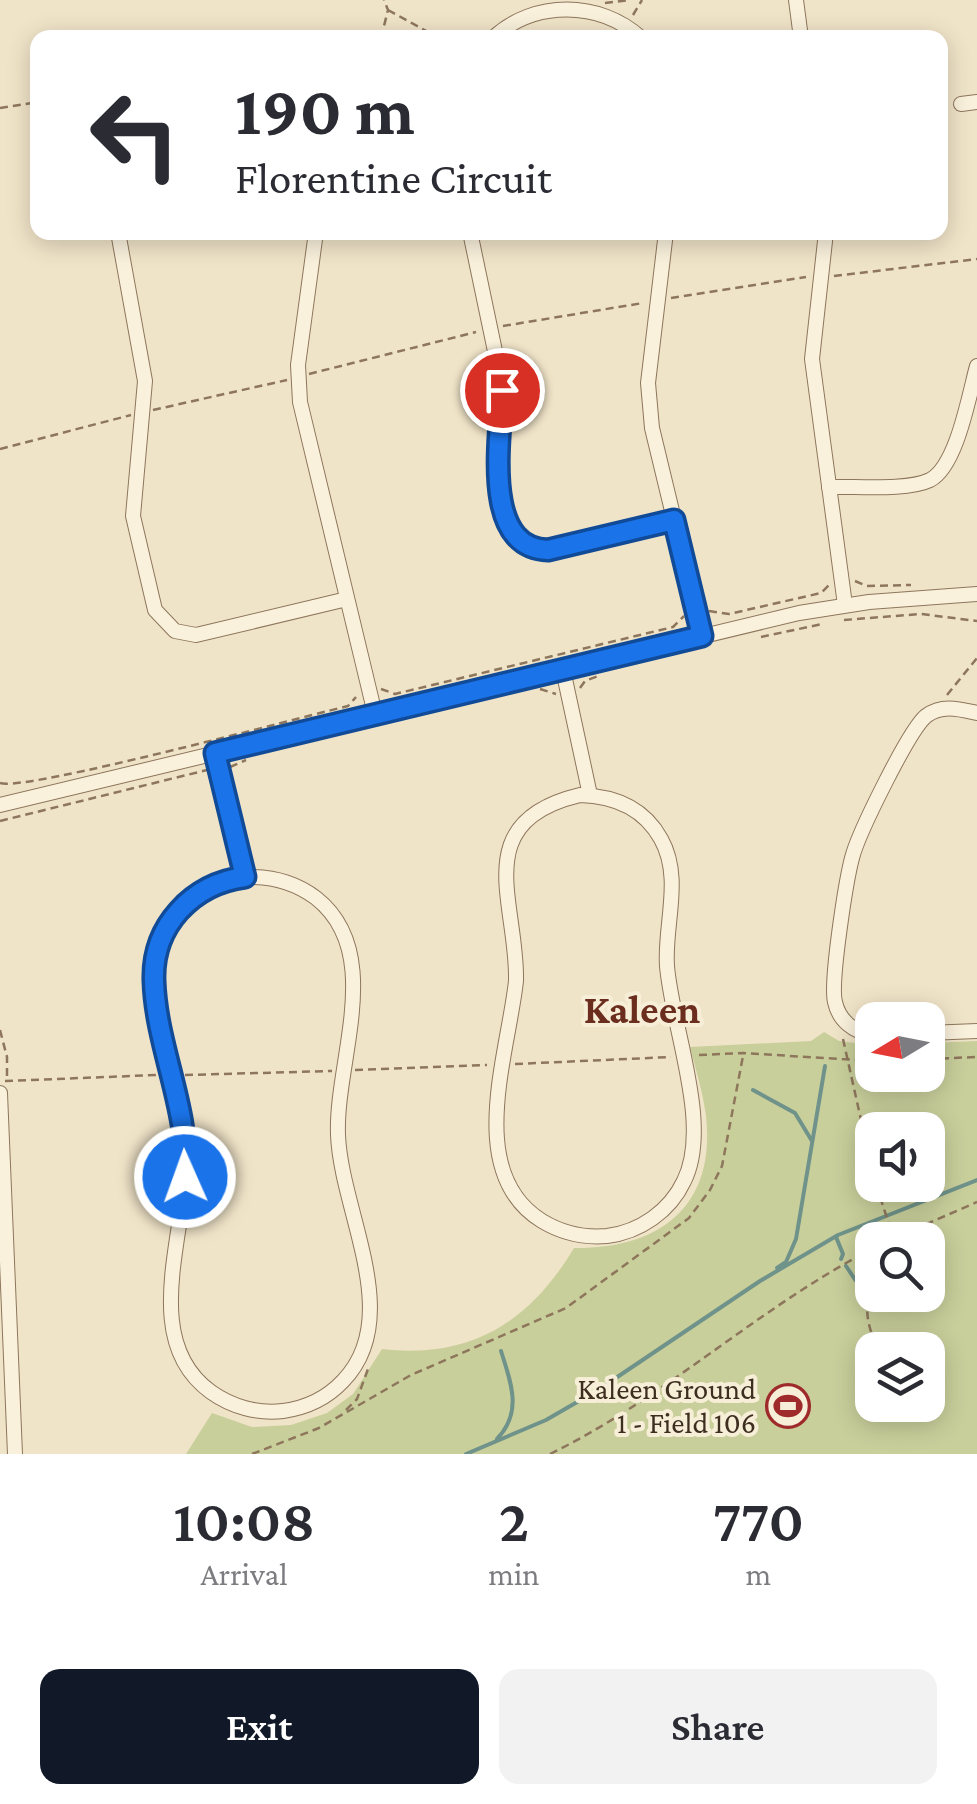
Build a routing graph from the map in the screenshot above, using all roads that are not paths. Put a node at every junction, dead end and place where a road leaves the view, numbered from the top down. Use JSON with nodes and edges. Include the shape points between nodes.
{"nodes":[{"id":1,"x":796,"y":0,"type":"edge"},
{"id":2,"x":504,"y":30,"type":"edge"},
{"id":3,"x":633,"y":30,"type":"edge"},
{"id":4,"x":800,"y":30,"type":"edge"},
{"id":5,"x":977,"y":102,"type":"edge"},
{"id":6,"x":961,"y":104,"type":"dead end"},
{"id":7,"x":119,"y":240,"type":"edge"},
{"id":8,"x":315,"y":240,"type":"edge"},
{"id":9,"x":472,"y":240,"type":"edge"},
{"id":10,"x":665,"y":240,"type":"edge"},
{"id":11,"x":825,"y":240,"type":"edge"},
{"id":12,"x":977,"y":366,"type":"edge"},
{"id":13,"x":829,"y":488,"type":"junction"},
{"id":14,"x":674,"y":520,"type":"junction"},
{"id":15,"x":974,"y":597,"type":"edge"},
{"id":16,"x":347,"y":599,"type":"junction"},
{"id":17,"x":845,"y":605,"type":"junction"},
{"id":18,"x":702,"y":636,"type":"junction"},
{"id":19,"x":563,"y":670,"type":"junction"},
{"id":20,"x":977,"y":713,"type":"edge"},
{"id":21,"x":375,"y":714,"type":"junction"},
{"id":22,"x":215,"y":753,"type":"junction"},
{"id":23,"x":590,"y":795,"type":"junction"},
{"id":24,"x":0,"y":805,"type":"edge"},
{"id":25,"x":245,"y":877,"type":"junction"},
{"id":26,"x":855,"y":1029,"type":"edge"},
{"id":27,"x":977,"y":1032,"type":"edge"},
{"id":28,"x":945,"y":1033,"type":"edge"},
{"id":29,"x":4,"y":1087,"type":"edge"},
{"id":30,"x":15,"y":1454,"type":"edge"}],
"edges":[{"from":1,"to":4,"type":"street"},
{"from":2,"to":3,"type":"street","via":[[526,13],[560,5],[594,8]]},
{"from":5,"to":6,"type":"street"},
{"from":7,"to":16,"type":"street","via":[[145,381],[132,516],[159,616],[175,631],[196,635]]},
{"from":8,"to":16,"type":"street","via":[[298,390]]},
{"from":9,"to":14,"type":"street","via":[[500,375],[499,484],[511,532],[528,546],[548,550]]},
{"from":10,"to":14,"type":"street","via":[[648,398]]},
{"from":11,"to":13,"type":"street","via":[[812,347]]},
{"from":12,"to":13,"type":"street","via":[[951,454],[936,476],[912,484]]},
{"from":13,"to":17,"type":"street"},
{"from":14,"to":18,"type":"street"},
{"from":15,"to":17,"type":"street"},
{"from":16,"to":21,"type":"street"},
{"from":17,"to":18,"type":"street"},
{"from":18,"to":19,"type":"street"},
{"from":19,"to":21,"type":"street"},
{"from":19,"to":23,"type":"street"},
{"from":20,"to":26,"type":"street","via":[[934,712],[914,731],[855,847],[834,988],[840,1016]]},
{"from":21,"to":22,"type":"street"},
{"from":22,"to":24,"type":"street"},
{"from":22,"to":25,"type":"street"},
{"from":23,"to":23,"type":"street","via":[[540,810],[509,851],[504,882],[516,981],[496,1146],[500,1169],[526,1209],[556,1228],[603,1236],[648,1222],[666,1206],[686,1177],[695,1130],[667,970],[668,854],[639,812]]},
{"from":25,"to":25,"type":"street","via":[[212,885],[170,921],[154,964],[154,986],[185,1137],[174,1336],[188,1369],[214,1394],[270,1412],[305,1406],[336,1388],[358,1360],[370,1327],[369,1291],[338,1124],[351,952],[330,911],[302,889]]},
{"from":27,"to":28,"type":"street"},
{"from":29,"to":30,"type":"street"}]}
